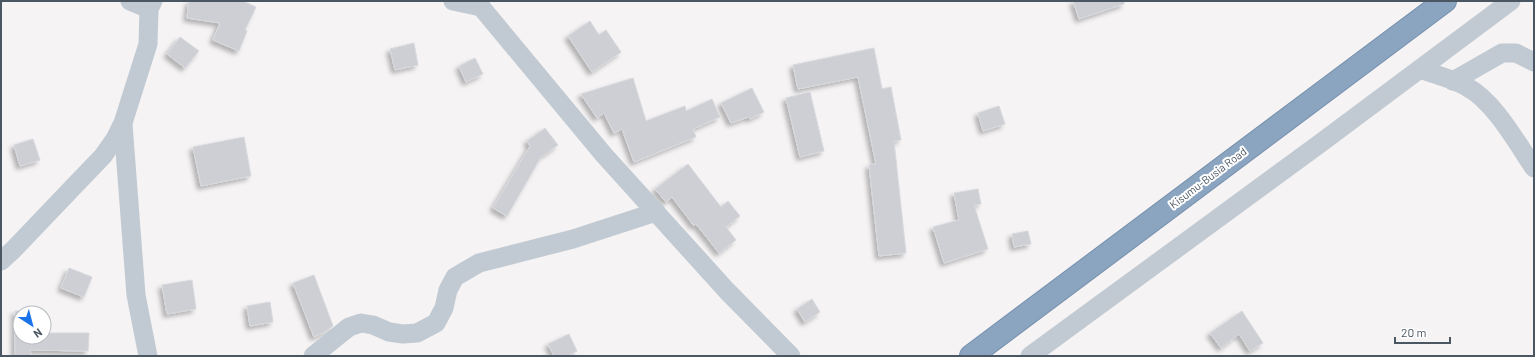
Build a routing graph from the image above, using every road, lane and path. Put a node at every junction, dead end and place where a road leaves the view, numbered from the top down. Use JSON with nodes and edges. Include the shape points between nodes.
{"nodes":[{"id":1,"x":130,"y":1,"type":"edge"},
{"id":2,"x":454,"y":1,"type":"edge"},
{"id":3,"x":1445,"y":1,"type":"edge"},
{"id":4,"x":1512,"y":1,"type":"edge"},
{"id":5,"x":479,"y":4,"type":"edge"},
{"id":6,"x":151,"y":5,"type":"edge"},
{"id":7,"x":1534,"y":62,"type":"edge"},
{"id":8,"x":1420,"y":69,"type":"junction"},
{"id":9,"x":1452,"y":81,"type":"junction"},
{"id":10,"x":123,"y":122,"type":"junction"},
{"id":11,"x":1534,"y":168,"type":"edge"},
{"id":12,"x":656,"y":212,"type":"junction"},
{"id":13,"x":1,"y":261,"type":"edge"},
{"id":14,"x":148,"y":356,"type":"edge"},
{"id":15,"x":313,"y":356,"type":"edge"},
{"id":16,"x":792,"y":356,"type":"edge"},
{"id":17,"x":971,"y":356,"type":"edge"},
{"id":18,"x":1030,"y":356,"type":"edge"}],
"edges":[{"from":1,"to":6,"type":"street"},
{"from":2,"to":5,"type":"street"},
{"from":3,"to":17,"type":"highway","name":"Kisumu-Busia Road"},
{"from":4,"to":8,"type":"street"},
{"from":5,"to":12,"type":"street","via":[[604,155]]},
{"from":6,"to":10,"type":"street","via":[[148,44]]},
{"from":7,"to":9,"type":"street","via":[[1516,52],[1502,53]]},
{"from":8,"to":9,"type":"street"},
{"from":8,"to":18,"type":"street"},
{"from":9,"to":11,"type":"street","via":[[1468,87],[1486,102],[1504,123]]},
{"from":10,"to":13,"type":"street","via":[[115,139],[102,156]]},
{"from":10,"to":14,"type":"street","via":[[136,295]]},
{"from":12,"to":15,"type":"street","via":[[573,239],[479,263],[455,277],[436,323],[418,333],[403,334],[361,323],[349,327]]},
{"from":12,"to":16,"type":"street","via":[[726,291]]}]}
